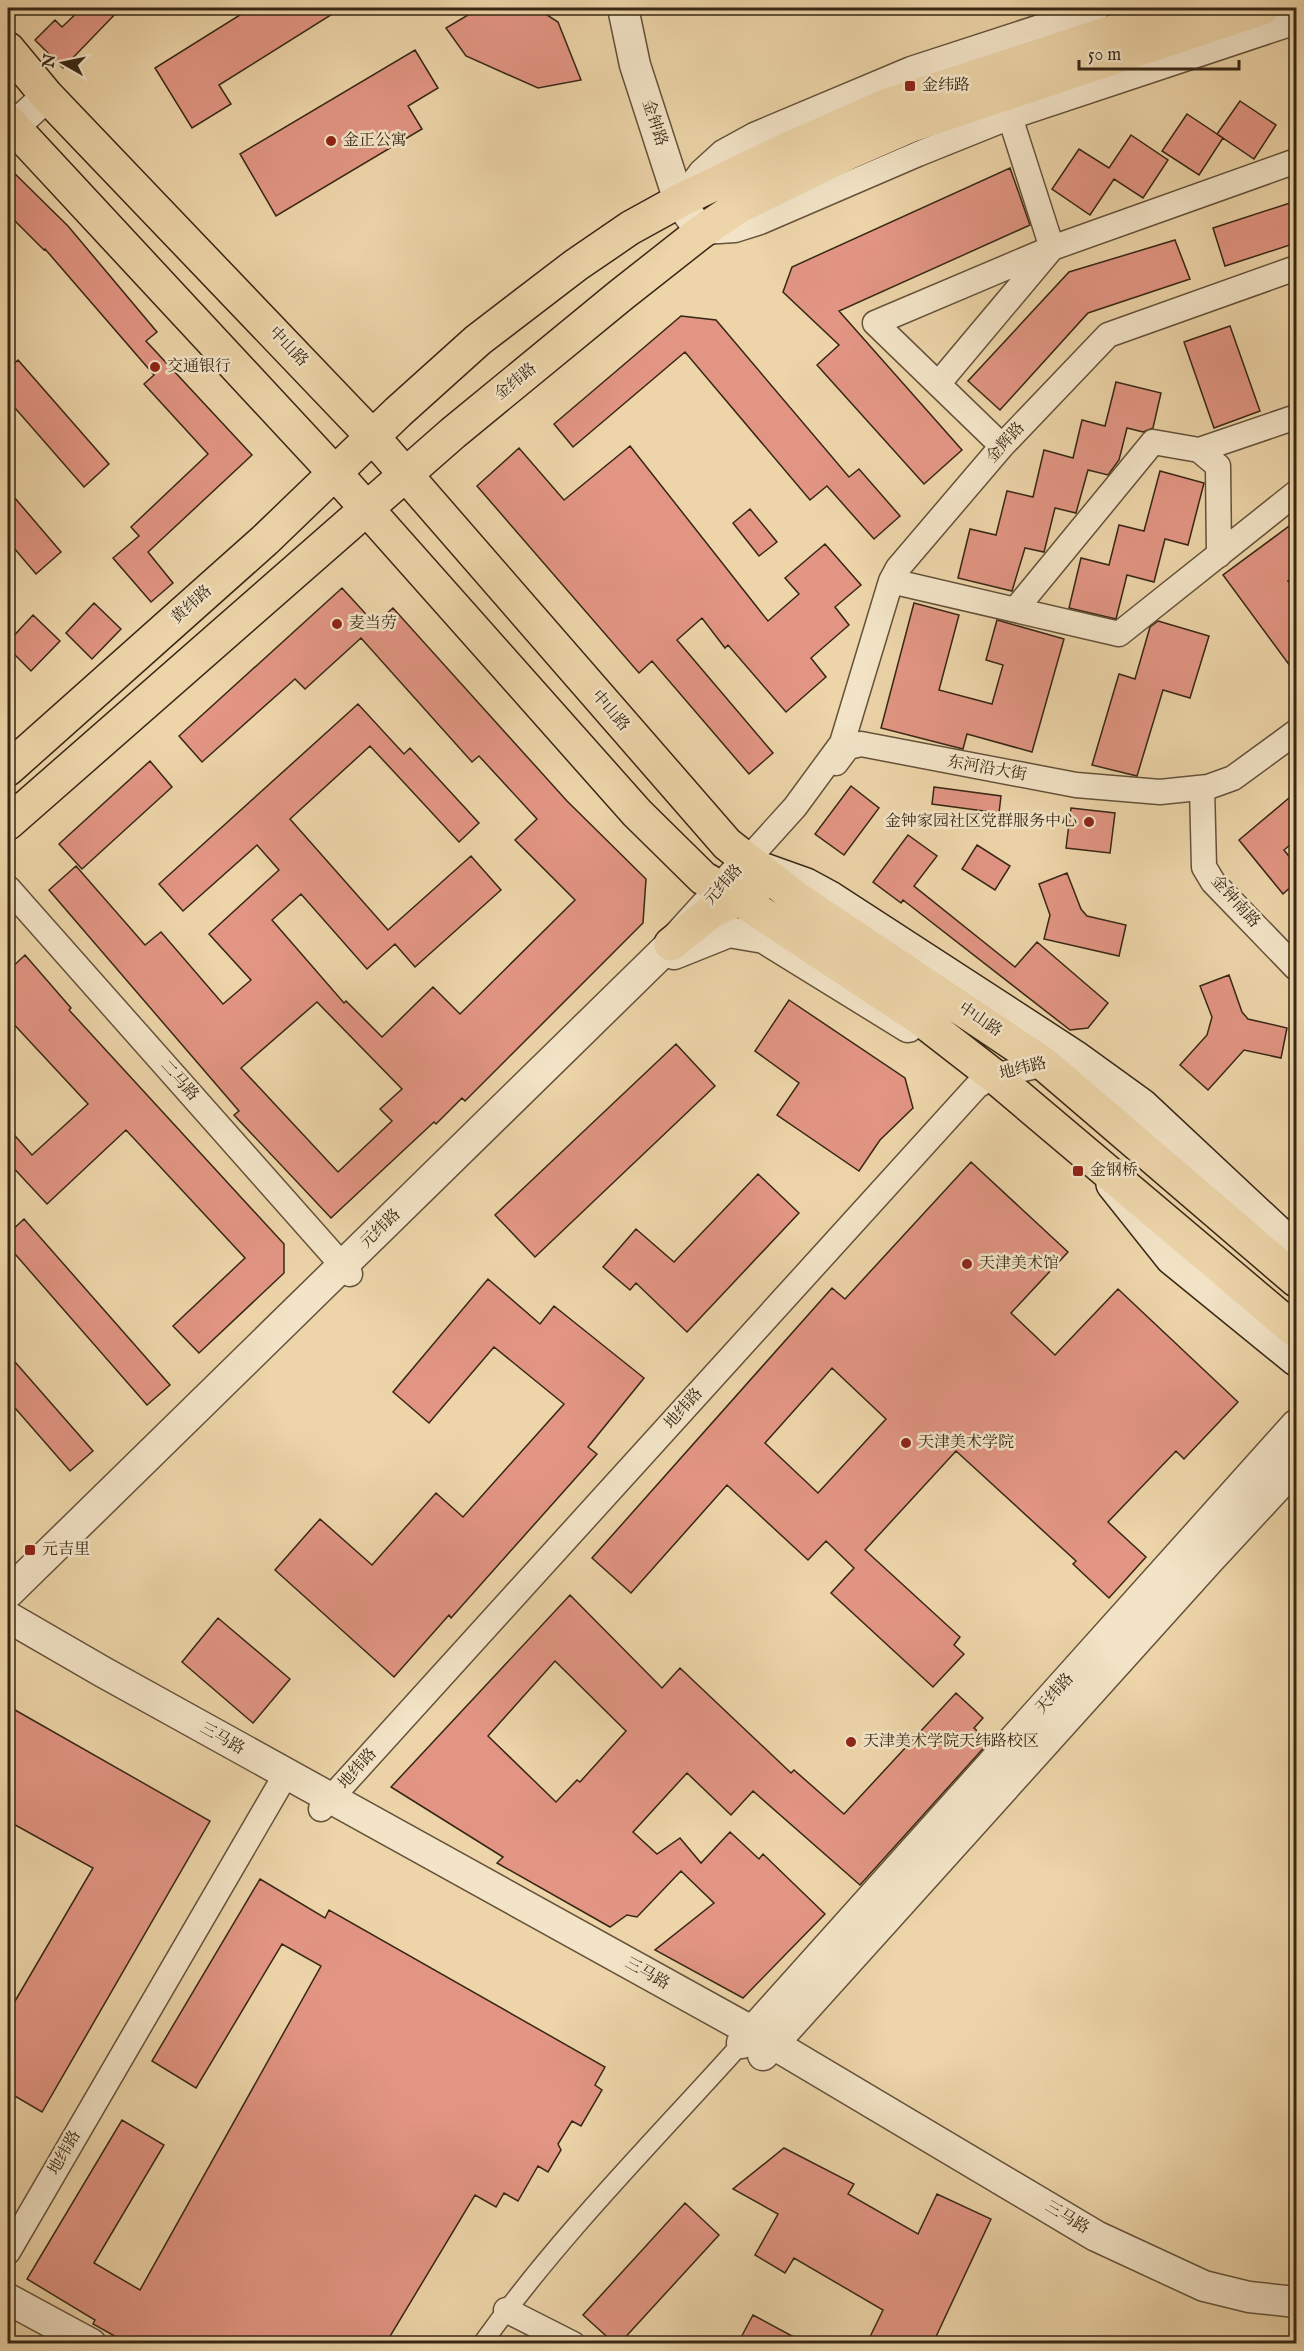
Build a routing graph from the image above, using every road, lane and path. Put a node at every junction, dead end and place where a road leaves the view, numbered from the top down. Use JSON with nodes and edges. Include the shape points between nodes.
{"nodes":[{"id":1,"x":623,"y":8,"type":"edge"},
{"id":2,"x":1098,"y":8,"type":"edge"},
{"id":3,"x":1186,"y":8,"type":"edge"},
{"id":4,"x":1262,"y":8,"type":"edge"},
{"id":5,"x":1296,"y":22,"type":"edge"},
{"id":6,"x":8,"y":49,"type":"edge"},
{"id":7,"x":47,"y":96,"type":"junction"},
{"id":8,"x":1010,"y":117,"type":"junction"},
{"id":9,"x":9,"y":127,"type":"edge"},
{"id":10,"x":1296,"y":161,"type":"edge"},
{"id":11,"x":679,"y":201,"type":"junction"},
{"id":12,"x":700,"y":232,"type":"junction"},
{"id":13,"x":1052,"y":248,"type":"junction"},
{"id":14,"x":1296,"y":268,"type":"edge"},
{"id":15,"x":939,"y":384,"type":"junction"},
{"id":16,"x":1296,"y":417,"type":"edge"},
{"id":17,"x":372,"y":436,"type":"junction"},
{"id":18,"x":1002,"y":446,"type":"junction"},
{"id":19,"x":1199,"y":450,"type":"junction"},
{"id":20,"x":335,"y":473,"type":"junction"},
{"id":21,"x":406,"y":475,"type":"junction"},
{"id":22,"x":1296,"y":493,"type":"edge"},
{"id":23,"x":366,"y":509,"type":"junction"},
{"id":24,"x":1219,"y":555,"type":"junction"},
{"id":25,"x":891,"y":581,"type":"junction"},
{"id":26,"x":1015,"y":610,"type":"junction"},
{"id":27,"x":1296,"y":732,"type":"edge"},
{"id":28,"x":8,"y":769,"type":"edge"},
{"id":29,"x":1202,"y":788,"type":"junction"},
{"id":30,"x":8,"y":823,"type":"edge"},
{"id":31,"x":752,"y":863,"type":"junction"},
{"id":32,"x":8,"y":888,"type":"edge"},
{"id":33,"x":729,"y":896,"type":"junction"},
{"id":34,"x":796,"y":898,"type":"junction"},
{"id":35,"x":673,"y":949,"type":"junction"},
{"id":36,"x":1296,"y":968,"type":"edge"},
{"id":37,"x":959,"y":1048,"type":"junction"},
{"id":38,"x":1076,"y":1058,"type":"junction"},
{"id":39,"x":1044,"y":1064,"type":"junction"},
{"id":40,"x":994,"y":1076,"type":"junction"},
{"id":41,"x":1103,"y":1170,"type":"junction"},
{"id":42,"x":1296,"y":1250,"type":"edge"},
{"id":43,"x":347,"y":1270,"type":"junction"},
{"id":44,"x":1296,"y":1280,"type":"edge"},
{"id":45,"x":1296,"y":1330,"type":"edge"},
{"id":46,"x":1296,"y":1359,"type":"edge"},
{"id":47,"x":1296,"y":1425,"type":"edge"},
{"id":48,"x":1296,"y":1466,"type":"edge"},
{"id":49,"x":11,"y":1597,"type":"edge"},
{"id":50,"x":8,"y":1617,"type":"edge"},
{"id":51,"x":8,"y":1629,"type":"edge"},
{"id":52,"x":283,"y":1780,"type":"junction"},
{"id":53,"x":326,"y":1804,"type":"junction"},
{"id":54,"x":758,"y":2044,"type":"junction"},
{"id":55,"x":8,"y":2252,"type":"edge"},
{"id":56,"x":8,"y":2299,"type":"edge"},
{"id":57,"x":1296,"y":2302,"type":"edge"},
{"id":58,"x":506,"y":2310,"type":"junction"},
{"id":59,"x":1296,"y":2312,"type":"edge"},
{"id":60,"x":91,"y":2343,"type":"edge"},
{"id":61,"x":482,"y":2343,"type":"edge"},
{"id":62,"x":573,"y":2343,"type":"edge"}],
"edges":[{"from":1,"to":11,"type":"street","name":"金钟路","via":[[635,65]]},
{"from":2,"to":11,"type":"street","via":[[912,69],[754,135],[723,152],[701,172]]},
{"from":3,"to":11,"type":"main road","via":[[885,106]]},
{"from":4,"to":12,"type":"main road","name":"金纬路","via":[[912,125],[779,185]]},
{"from":5,"to":8,"type":"street"},
{"from":6,"to":7,"type":"main road","name":"中山路"},
{"from":7,"to":9,"type":"street"},
{"from":7,"to":17,"type":"main road","name":"中山路"},
{"from":8,"to":12,"type":"street","via":[[760,222],[735,230]]},
{"from":8,"to":13,"type":"street"},
{"from":9,"to":20,"type":"main road","name":"中山路"},
{"from":10,"to":13,"type":"street"},
{"from":11,"to":12,"type":"street","name":"金钟路"},
{"from":11,"to":17,"type":"main road","via":[[594,252],[505,319]]},
{"from":12,"to":21,"type":"main road","name":"金纬路"},
{"from":13,"to":15,"type":"street"},
{"from":13,"to":15,"type":"street","via":[[875,323]]},
{"from":14,"to":18,"type":"street","name":"金辉路","via":[[1108,335]]},
{"from":15,"to":18,"type":"street"},
{"from":16,"to":19,"type":"street"},
{"from":17,"to":20,"type":"main road","name":"黄纬路"},
{"from":17,"to":21,"type":"main road","name":"中山路"},
{"from":18,"to":25,"type":"street","name":"金辉路"},
{"from":19,"to":24,"type":"street","via":[[1218,466]]},
{"from":19,"to":26,"type":"street","via":[[1153,442]]},
{"from":20,"to":23,"type":"main road","name":"中山路"},
{"from":20,"to":28,"type":"main road","name":"黄纬路"},
{"from":21,"to":23,"type":"main road","name":"金纬路"},
{"from":21,"to":31,"type":"main road","name":"中山路","via":[[713,831]]},
{"from":22,"to":24,"type":"street"},
{"from":23,"to":30,"type":"main road"},
{"from":23,"to":33,"type":"main road","name":"中山路","via":[[638,813],[703,878]]},
{"from":24,"to":26,"type":"street","via":[[1119,634]]},
{"from":25,"to":26,"type":"street"},
{"from":25,"to":31,"type":"street","name":"金辉路","via":[[842,743]]},
{"from":27,"to":29,"type":"street","name":"东河沿大街","via":[[1233,778]]},
{"from":29,"to":31,"type":"street","name":"东河沿大街","via":[[1160,792],[1076,785],[861,744],[848,747]]},
{"from":29,"to":36,"type":"street","name":"金钟南路","via":[[1204,867],[1213,882]]},
{"from":31,"to":33,"type":"street","name":"元纬路"},
{"from":31,"to":34,"type":"main road","name":"中山路"},
{"from":31,"to":38,"type":"main road","via":[[830,898]]},
{"from":32,"to":43,"type":"street","name":"二马路"},
{"from":33,"to":34,"type":"main road","via":[[766,890]]},
{"from":33,"to":35,"type":"main road"},
{"from":33,"to":37,"type":"main road","name":"中山路","via":[[918,1017]]},
{"from":34,"to":39,"type":"main road","name":"中山路"},
{"from":35,"to":37,"type":"street","via":[[729,932],[764,938],[901,1023]]},
{"from":35,"to":43,"type":"street","name":"元纬路"},
{"from":37,"to":40,"type":"main road","name":"中山路"},
{"from":38,"to":39,"type":"street","name":"地纬路"},
{"from":38,"to":42,"type":"main road","via":[[1141,1105]]},
{"from":39,"to":40,"type":"street","name":"地纬路"},
{"from":39,"to":44,"type":"main road","name":"中山路"},
{"from":40,"to":41,"type":"main road","name":"中山路"},
{"from":40,"to":53,"type":"street","name":"地纬路","via":[[977,1086]]},
{"from":41,"to":45,"type":"main road","name":"中山路"},
{"from":41,"to":46,"type":"main road","via":[[1172,1258]]},
{"from":43,"to":49,"type":"street","name":"元纬路"},
{"from":47,"to":54,"type":"street","name":"天纬路"},
{"from":48,"to":54,"type":"street","name":"天纬路"},
{"from":50,"to":52,"type":"street","name":"三马路"},
{"from":51,"to":52,"type":"street","name":"三马路"},
{"from":52,"to":53,"type":"street","name":"三马路"},
{"from":52,"to":55,"type":"street","name":"地纬路"},
{"from":53,"to":54,"type":"street","name":"三马路"},
{"from":54,"to":57,"type":"street","name":"三马路","via":[[1096,2236],[1204,2286],[1249,2297]]},
{"from":54,"to":58,"type":"street","via":[[619,2179]]},
{"from":54,"to":59,"type":"street","name":"三马路","via":[[1085,2243],[1200,2294],[1254,2308]]},
{"from":56,"to":60,"type":"street"},
{"from":58,"to":61,"type":"street"},
{"from":58,"to":62,"type":"street"}]}
